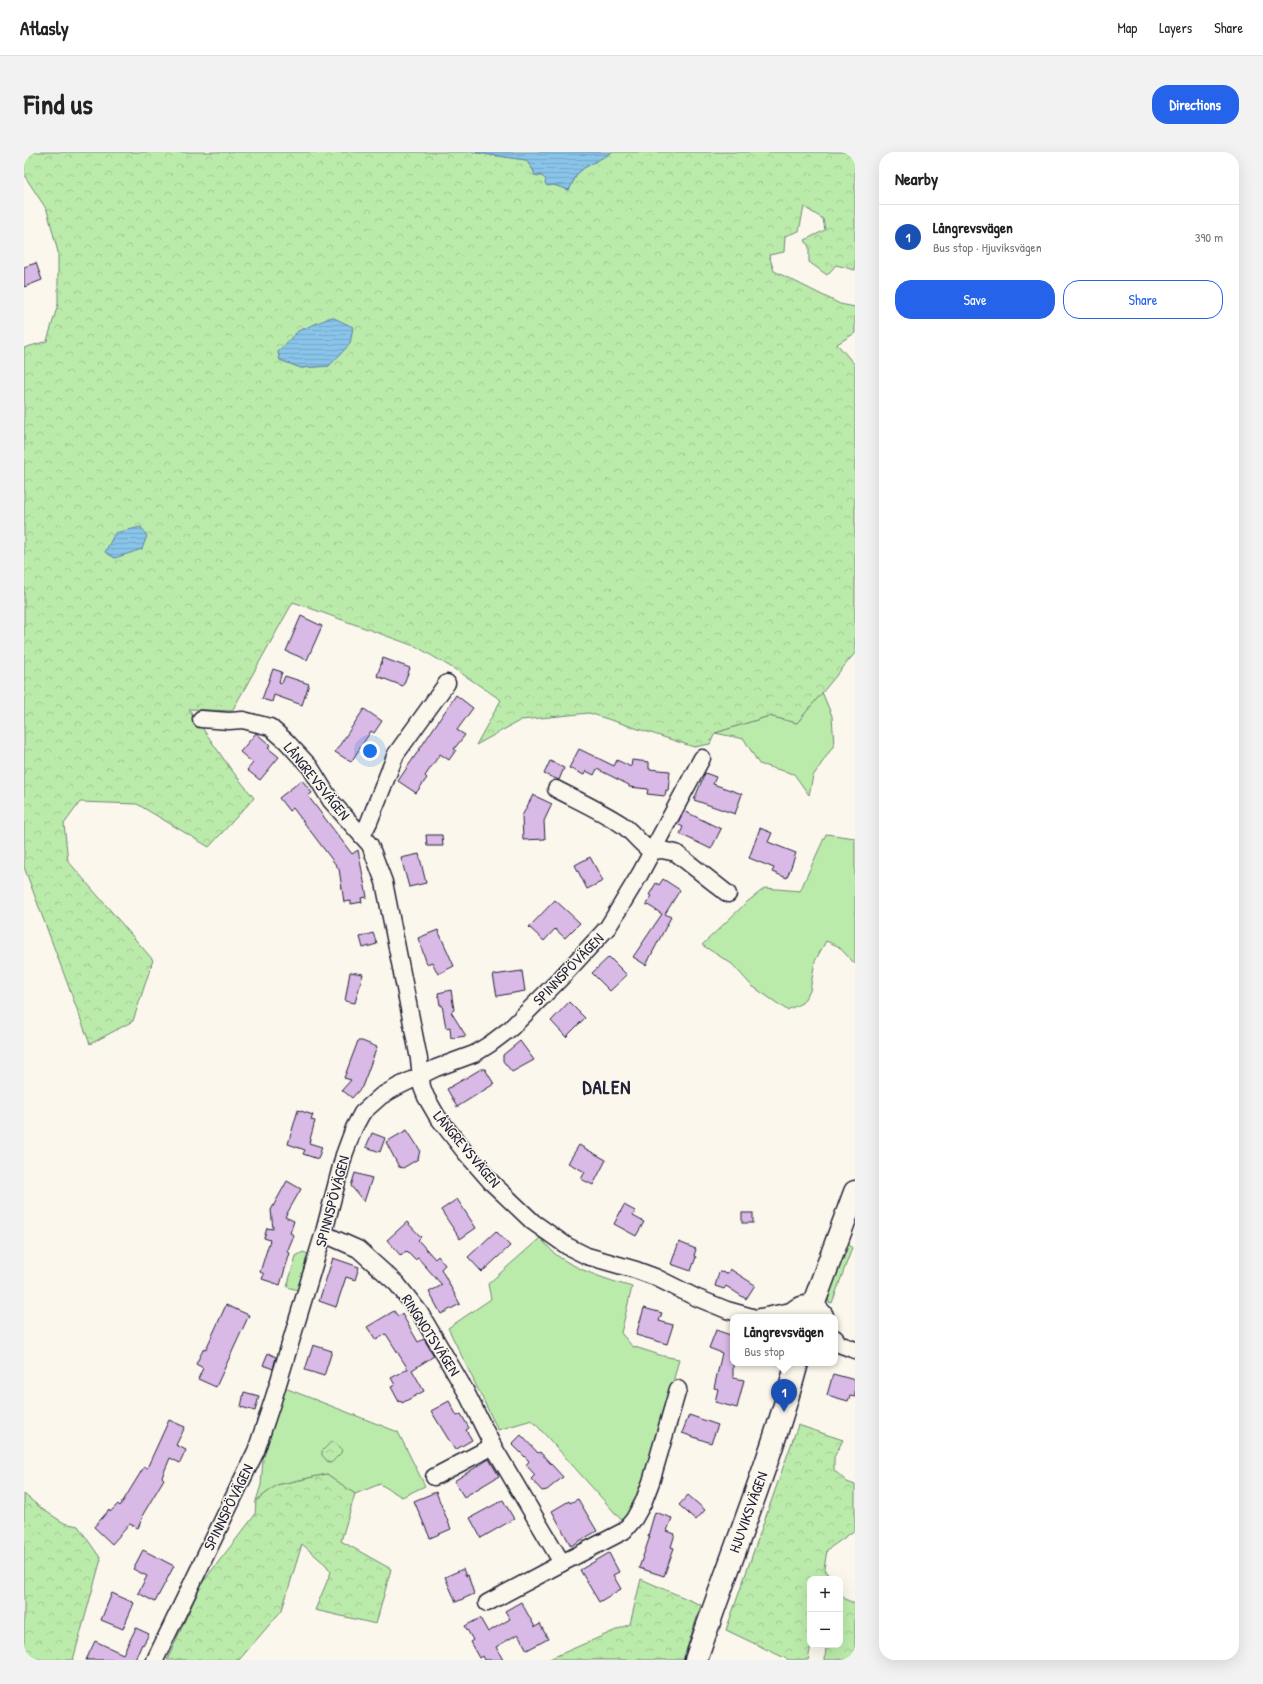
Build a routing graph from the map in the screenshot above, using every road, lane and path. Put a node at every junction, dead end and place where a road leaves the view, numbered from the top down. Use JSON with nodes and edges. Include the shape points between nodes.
{"nodes":[{"id":1,"x":447,"y":683,"type":"dead end"},
{"id":2,"x":201,"y":719,"type":"dead end"},
{"id":3,"x":702,"y":758,"type":"dead end"},
{"id":4,"x":556,"y":789,"type":"dead end"},
{"id":5,"x":362,"y":836,"type":"junction"},
{"id":6,"x":651,"y":851,"type":"junction"},
{"id":7,"x":728,"y":894,"type":"dead end"},
{"id":8,"x":421,"y":1075,"type":"junction"},
{"id":9,"x":855,"y":1192,"type":"edge"},
{"id":10,"x":324,"y":1234,"type":"junction"},
{"id":11,"x":805,"y":1313,"type":"edge"},
{"id":12,"x":741,"y":1314,"type":"edge"},
{"id":13,"x":794,"y":1314,"type":"edge"},
{"id":14,"x":838,"y":1343,"type":"edge"},
{"id":15,"x":855,"y":1350,"type":"edge"},
{"id":16,"x":796,"y":1366,"type":"edge"},
{"id":17,"x":678,"y":1389,"type":"dead end"},
{"id":18,"x":493,"y":1446,"type":"junction"},
{"id":19,"x":434,"y":1477,"type":"dead end"},
{"id":20,"x":562,"y":1563,"type":"junction"},
{"id":21,"x":487,"y":1603,"type":"dead end"},
{"id":22,"x":155,"y":1660,"type":"edge"},
{"id":23,"x":696,"y":1660,"type":"edge"}],
"edges":[{"from":1,"to":5,"type":"street","name":"LÅNGREVSVÄGEN","via":[[396,754]]},
{"from":2,"to":5,"type":"street","name":"LÅNGREVSVÄGEN","via":[[243,720],[270,727],[310,767],[331,801]]},
{"from":3,"to":6,"type":"street","name":"SPINNSPÖVÄGEN"},
{"from":4,"to":6,"type":"street","via":[[621,824]]},
{"from":5,"to":8,"type":"street","name":"LÅNGREVSVÄGEN","via":[[370,845],[384,882],[397,939]]},
{"from":6,"to":7,"type":"street","via":[[662,850],[676,854]]},
{"from":6,"to":8,"type":"street","name":"SPINNSPÖVÄGEN","via":[[608,927],[511,1028],[474,1054]]},
{"from":8,"to":10,"type":"street","name":"SPINNSPÖVÄGEN","via":[[381,1096],[362,1113],[344,1155]]},
{"from":8,"to":12,"type":"street","name":"LÅNGREVSVÄGEN","via":[[426,1097],[437,1116],[465,1152],[492,1183],[533,1222],[553,1237],[587,1256],[655,1277],[697,1298]]},
{"from":9,"to":11,"type":"main road"},
{"from":10,"to":18,"type":"street","name":"RINGNOTSVÄGEN","via":[[358,1248],[401,1289],[420,1313],[465,1390]]},
{"from":10,"to":22,"type":"street","name":"SPINNSPÖVÄGEN","via":[[256,1451]]},
{"from":11,"to":13,"type":"street"},
{"from":14,"to":15,"type":"street"},
{"from":16,"to":23,"type":"main road","name":"HJUVIKSVÄGEN","via":[[784,1412]]},
{"from":17,"to":20,"type":"street","via":[[651,1482],[634,1519],[624,1531]]},
{"from":18,"to":19,"type":"street"},
{"from":18,"to":20,"type":"street","name":"RINGNOTSVÄGEN"},
{"from":20,"to":21,"type":"street"}]}
